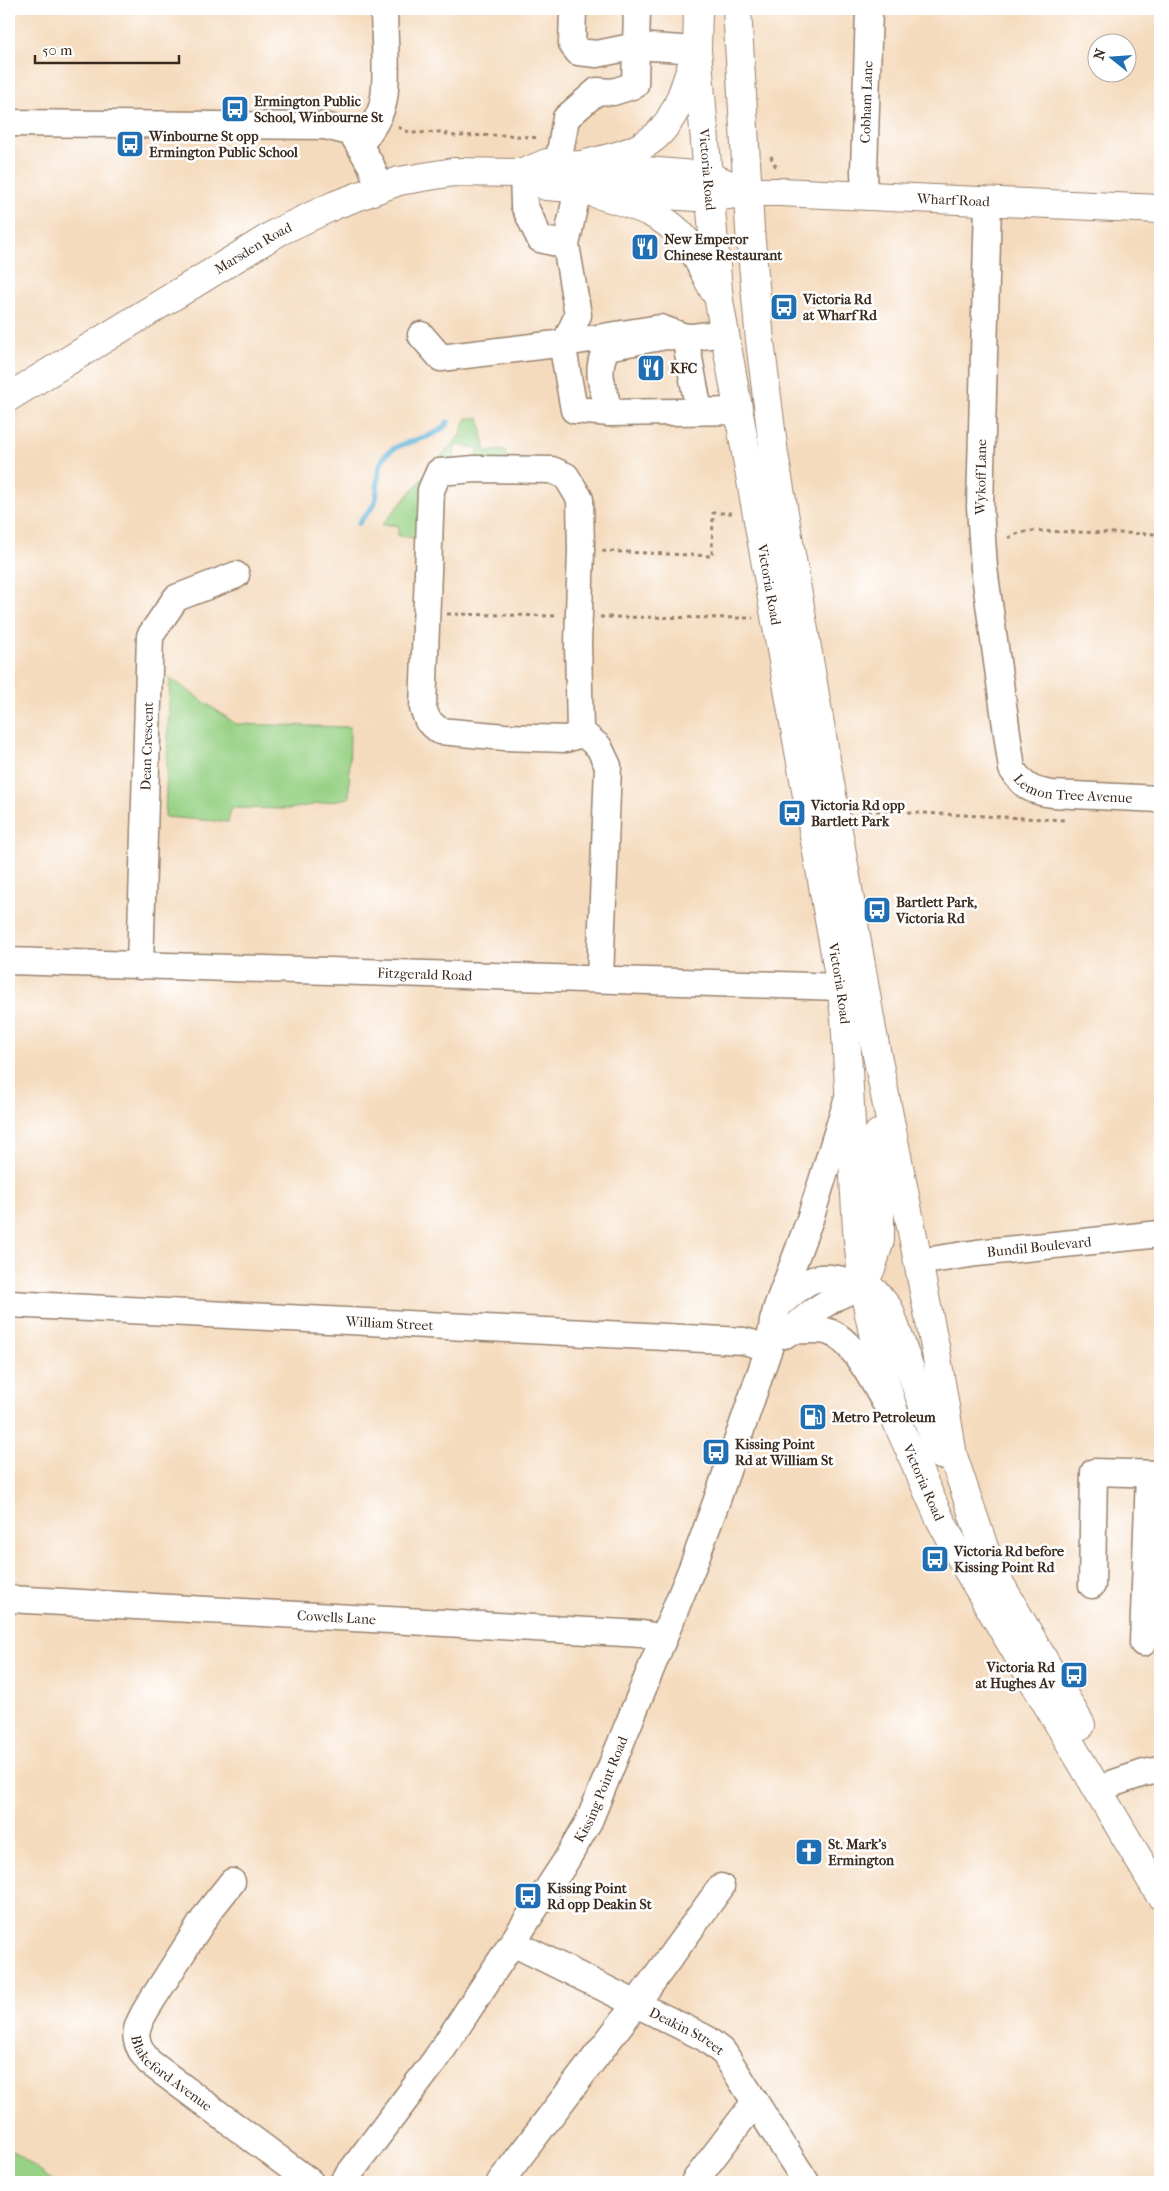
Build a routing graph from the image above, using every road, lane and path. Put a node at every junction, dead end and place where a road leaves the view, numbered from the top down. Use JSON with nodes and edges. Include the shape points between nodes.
{"nodes":[{"id":1,"x":384,"y":9,"type":"edge"},
{"id":2,"x":573,"y":9,"type":"edge"},
{"id":3,"x":637,"y":9,"type":"edge"},
{"id":4,"x":698,"y":9,"type":"edge"},
{"id":5,"x":738,"y":9,"type":"edge"},
{"id":6,"x":869,"y":9,"type":"edge"},
{"id":7,"x":636,"y":46,"type":"junction"},
{"id":8,"x":697,"y":50,"type":"junction"},
{"id":9,"x":9,"y":123,"type":"edge"},
{"id":10,"x":396,"y":126,"type":"dead end"},
{"id":11,"x":360,"y":144,"type":"junction"},
{"id":12,"x":569,"y":164,"type":"junction"},
{"id":13,"x":523,"y":173,"type":"junction"},
{"id":14,"x":379,"y":187,"type":"junction"},
{"id":15,"x":709,"y":187,"type":"junction"},
{"id":16,"x":748,"y":192,"type":"junction"},
{"id":17,"x":865,"y":196,"type":"junction"},
{"id":18,"x":988,"y":202,"type":"junction"},
{"id":19,"x":1160,"y":209,"type":"edge"},
{"id":20,"x":566,"y":245,"type":"junction"},
{"id":21,"x":719,"y":301,"type":"junction"},
{"id":22,"x":725,"y":333,"type":"junction"},
{"id":23,"x":421,"y":335,"type":"dead end"},
{"id":24,"x":685,"y":337,"type":"junction"},
{"id":25,"x":565,"y":343,"type":"junction"},
{"id":26,"x":9,"y":397,"type":"edge"},
{"id":27,"x":700,"y":410,"type":"junction"},
{"id":28,"x":740,"y":411,"type":"junction"},
{"id":29,"x":610,"y":413,"type":"junction"},
{"id":30,"x":737,"y":513,"type":"dead end"},
{"id":31,"x":1160,"y":534,"type":"edge"},
{"id":32,"x":1008,"y":538,"type":"dead end"},
{"id":33,"x":582,"y":550,"type":"junction"},
{"id":34,"x":236,"y":575,"type":"dead end"},
{"id":35,"x":426,"y":613,"type":"junction"},
{"id":36,"x":579,"y":617,"type":"junction"},
{"id":37,"x":758,"y":618,"type":"dead end"},
{"id":38,"x":580,"y":731,"type":"junction"},
{"id":39,"x":1009,"y":750,"type":"joint"},
{"id":40,"x":1160,"y":799,"type":"edge"},
{"id":41,"x":860,"y":810,"type":"dead end"},
{"id":42,"x":1065,"y":820,"type":"dead end"},
{"id":43,"x":9,"y":961,"type":"edge"},
{"id":44,"x":140,"y":966,"type":"junction"},
{"id":45,"x":600,"y":978,"type":"junction"},
{"id":46,"x":841,"y":987,"type":"junction"},
{"id":47,"x":872,"y":1030,"type":"junction"},
{"id":48,"x":850,"y":1092,"type":"junction"},
{"id":49,"x":1160,"y":1234,"type":"edge"},
{"id":50,"x":918,"y":1262,"type":"junction"},
{"id":51,"x":863,"y":1284,"type":"junction"},
{"id":52,"x":9,"y":1304,"type":"edge"},
{"id":53,"x":777,"y":1307,"type":"junction"},
{"id":54,"x":790,"y":1331,"type":"junction"},
{"id":55,"x":769,"y":1348,"type":"junction"},
{"id":56,"x":897,"y":1422,"type":"junction"},
{"id":57,"x":1155,"y":1474,"type":"edge"},
{"id":58,"x":991,"y":1568,"type":"junction"},
{"id":59,"x":1092,"y":1585,"type":"dead end"},
{"id":60,"x":9,"y":1599,"type":"edge"},
{"id":61,"x":664,"y":1638,"type":"junction"},
{"id":62,"x":1143,"y":1643,"type":"dead end"},
{"id":63,"x":1160,"y":1770,"type":"edge"},
{"id":64,"x":1114,"y":1783,"type":"junction"},
{"id":65,"x":1160,"y":1864,"type":"edge"},
{"id":66,"x":232,"y":1882,"type":"dead end"},
{"id":67,"x":721,"y":1887,"type":"dead end"},
{"id":68,"x":1160,"y":1895,"type":"edge"},
{"id":69,"x":513,"y":1943,"type":"junction"},
{"id":70,"x":636,"y":2004,"type":"junction"},
{"id":71,"x":755,"y":2102,"type":"junction"},
{"id":72,"x":310,"y":2182,"type":"edge"},
{"id":73,"x":343,"y":2182,"type":"edge"},
{"id":74,"x":500,"y":2182,"type":"edge"},
{"id":75,"x":694,"y":2182,"type":"edge"},
{"id":76,"x":806,"y":2182,"type":"edge"}],
"edges":[{"from":1,"to":11,"type":"street","via":[[383,106]]},
{"from":2,"to":7,"type":"street","via":[[572,44],[578,52],[597,54]]},
{"from":3,"to":7,"type":"street"},
{"from":4,"to":8,"type":"main road","name":"Victoria Road"},
{"from":5,"to":16,"type":"main road","name":"Victoria Road"},
{"from":6,"to":17,"type":"street","name":"Cobham Lane"},
{"from":7,"to":8,"type":"street"},
{"from":7,"to":12,"type":"street","via":[[635,85],[613,92],[597,91],[566,118]]},
{"from":8,"to":12,"type":"main road","via":[[677,106],[656,136],[635,149]]},
{"from":8,"to":15,"type":"main road","name":"Victoria Road"},
{"from":9,"to":11,"type":"street","via":[[325,126],[349,132]]},
{"from":10,"to":12,"type":"path","via":[[411,132]]},
{"from":11,"to":14,"type":"street"},
{"from":12,"to":13,"type":"main road","name":"Marsden Road","via":[[546,186]]},
{"from":12,"to":15,"type":"main road","name":"Marsden Road"},
{"from":12,"to":20,"type":"street"},
{"from":12,"to":21,"type":"main road","via":[[674,227],[690,245]]},
{"from":13,"to":14,"type":"main road","name":"Marsden Road","via":[[454,172]]},
{"from":13,"to":20,"type":"street","via":[[524,205],[540,239]]},
{"from":14,"to":26,"type":"main road","name":"Marsden Road","via":[[278,232]]},
{"from":15,"to":16,"type":"main road","name":"Marsden Road"},
{"from":15,"to":21,"type":"main road","name":"Victoria Road"},
{"from":16,"to":17,"type":"main road","name":"Wharf Road"},
{"from":16,"to":47,"type":"main road","name":"Victoria Road","via":[[760,341],[774,454]]},
{"from":17,"to":18,"type":"main road","name":"Wharf Road"},
{"from":18,"to":19,"type":"main road","name":"Wharf Road"},
{"from":18,"to":39,"type":"street","name":"Wykoff Lane","via":[[980,507],[984,568]]},
{"from":20,"to":25,"type":"street","via":[[578,315]]},
{"from":21,"to":22,"type":"main road","name":"Victoria Road"},
{"from":22,"to":24,"type":"street"},
{"from":22,"to":28,"type":"main road","name":"Victoria Road"},
{"from":23,"to":25,"type":"street","via":[[441,358]]},
{"from":24,"to":25,"type":"street","via":[[660,328]]},
{"from":24,"to":27,"type":"street"},
{"from":24,"to":29,"type":"street","via":[[666,336],[607,347],[599,373]]},
{"from":25,"to":29,"type":"street","via":[[574,410]]},
{"from":27,"to":28,"type":"street"},
{"from":27,"to":29,"type":"street"},
{"from":28,"to":46,"type":"main road","name":"Victoria Road"},
{"from":30,"to":33,"type":"path","via":[[713,513],[712,556]]},
{"from":31,"to":32,"type":"path","via":[[1031,530]]},
{"from":33,"to":35,"type":"street","via":[[580,499],[566,476],[552,470],[439,472],[431,490]]},
{"from":33,"to":36,"type":"street"},
{"from":34,"to":44,"type":"street","name":"Dean Crescent","via":[[176,598],[150,636]]},
{"from":35,"to":36,"type":"path"},
{"from":35,"to":38,"type":"street","via":[[423,708],[428,721],[440,731],[566,739]]},
{"from":36,"to":37,"type":"path"},
{"from":36,"to":38,"type":"street"},
{"from":38,"to":45,"type":"street","via":[[599,747],[608,766]]},
{"from":39,"to":40,"type":"street","name":"Lemon Tree Avenue","via":[[1012,769],[1021,783],[1036,791]]},
{"from":41,"to":42,"type":"path"},
{"from":43,"to":44,"type":"street","name":"Fitzgerald Road"},
{"from":44,"to":45,"type":"street","name":"Fitzgerald Road"},
{"from":45,"to":46,"type":"street","name":"Fitzgerald Road"},
{"from":46,"to":48,"type":"main road","name":"Victoria Road"},
{"from":47,"to":50,"type":"main road","name":"Victoria Road"},
{"from":47,"to":51,"type":"main road","via":[[880,1171],[880,1240]]},
{"from":48,"to":51,"type":"main road","name":"Victoria Road"},
{"from":48,"to":53,"type":"street","name":"Kissing Point Road","via":[[810,1219]]},
{"from":49,"to":50,"type":"street","name":"Bundil Boulevard"},
{"from":50,"to":58,"type":"main road","name":"Victoria Road","via":[[954,1456]]},
{"from":51,"to":53,"type":"street","via":[[828,1276],[820,1278],[801,1286]]},
{"from":51,"to":54,"type":"street","via":[[810,1313]]},
{"from":51,"to":56,"type":"main road","name":"Victoria Road","via":[[882,1372]]},
{"from":51,"to":58,"type":"main road","via":[[876,1293],[889,1309],[958,1505]]},
{"from":52,"to":55,"type":"street","name":"William Street","via":[[744,1342]]},
{"from":53,"to":55,"type":"street","name":"Kissing Point Road"},
{"from":54,"to":55,"type":"street"},
{"from":54,"to":56,"type":"street","via":[[825,1331],[846,1342]]},
{"from":55,"to":61,"type":"street","name":"Kissing Point Road","via":[[715,1507]]},
{"from":56,"to":68,"type":"main road","name":"Victoria Road","via":[[940,1519],[964,1564]]},
{"from":57,"to":59,"type":"street","via":[[1094,1472]]},
{"from":57,"to":62,"type":"street"},
{"from":58,"to":64,"type":"main road","name":"Victoria Road"},
{"from":60,"to":61,"type":"street","name":"Cowells Lane","via":[[642,1634]]},
{"from":61,"to":69,"type":"street","name":"Kissing Point Road","via":[[590,1821]]},
{"from":63,"to":64,"type":"street"},
{"from":64,"to":65,"type":"main road","name":"Victoria Road"},
{"from":66,"to":72,"type":"street","name":"Blakeford Avenue","via":[[209,1911],[152,2000],[134,2036],[149,2062]]},
{"from":67,"to":70,"type":"street"},
{"from":69,"to":70,"type":"street","name":"Deakin Street"},
{"from":69,"to":73,"type":"street","name":"Kissing Point Road","via":[[436,2059]]},
{"from":70,"to":71,"type":"street","name":"Deakin Street","via":[[705,2038],[724,2053]]},
{"from":70,"to":74,"type":"street"},
{"from":71,"to":75,"type":"street"},
{"from":71,"to":76,"type":"street","name":"Deakin Street"}]}
